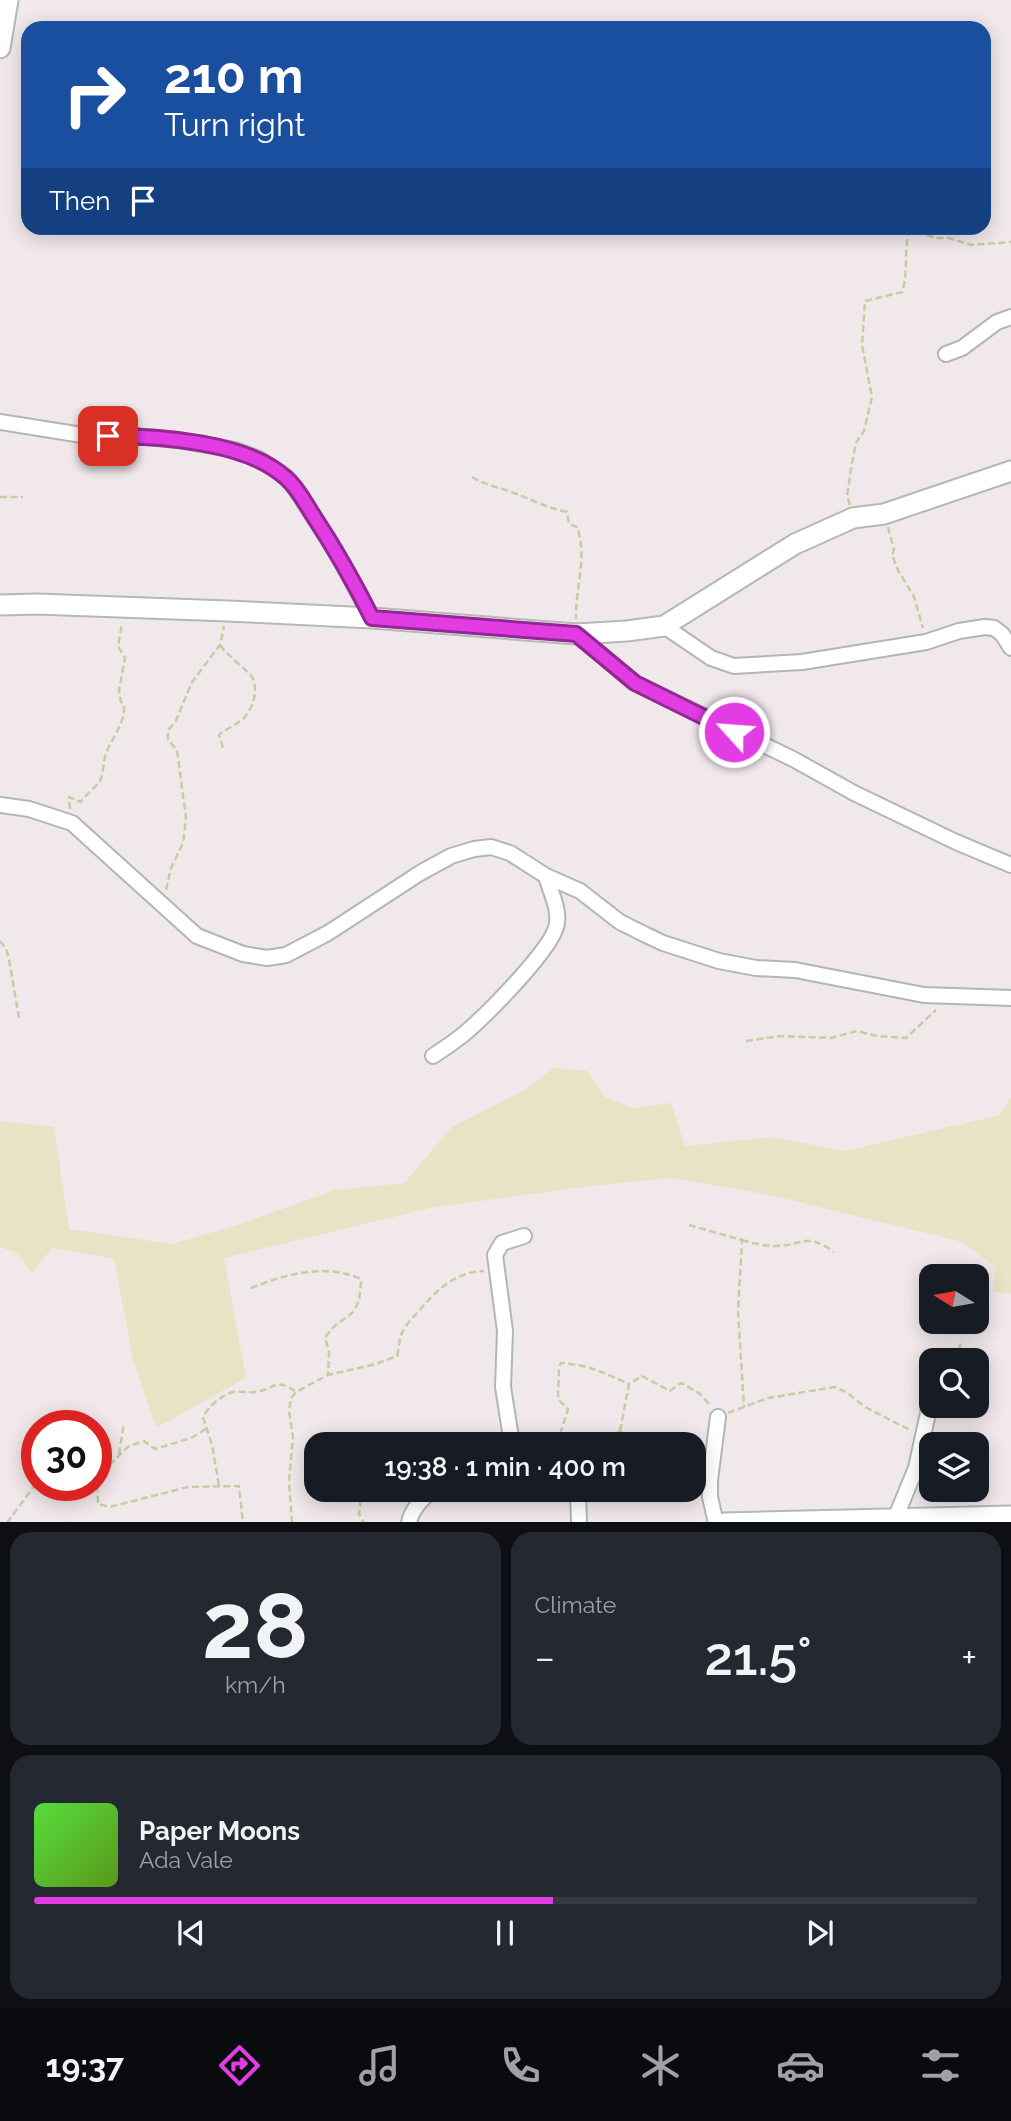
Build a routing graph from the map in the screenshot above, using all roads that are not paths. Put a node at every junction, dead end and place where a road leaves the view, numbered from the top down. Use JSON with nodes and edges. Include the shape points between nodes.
{"nodes":[{"id":1,"x":8,"y":0,"type":"edge"},
{"id":2,"x":0,"y":48,"type":"edge"},
{"id":3,"x":1011,"y":317,"type":"edge"},
{"id":4,"x":946,"y":354,"type":"dead end"},
{"id":5,"x":0,"y":422,"type":"edge"},
{"id":6,"x":1011,"y":471,"type":"edge"},
{"id":7,"x":0,"y":605,"type":"edge"},
{"id":8,"x":372,"y":618,"type":"junction"},
{"id":9,"x":664,"y":626,"type":"junction"},
{"id":10,"x":576,"y":634,"type":"junction"},
{"id":11,"x":1011,"y":648,"type":"edge"},
{"id":12,"x":0,"y":805,"type":"edge"},
{"id":13,"x":1011,"y":865,"type":"edge"},
{"id":14,"x":546,"y":876,"type":"junction"},
{"id":15,"x":1011,"y":998,"type":"edge"},
{"id":16,"x":433,"y":1056,"type":"dead end"},
{"id":17,"x":524,"y":1236,"type":"dead end"},
{"id":18,"x":719,"y":1417,"type":"road end"},
{"id":19,"x":928,"y":1418,"type":"edge"},
{"id":20,"x":510,"y":1432,"type":"edge"},
{"id":21,"x":422,"y":1502,"type":"edge"},
{"id":22,"x":578,"y":1502,"type":"edge"},
{"id":23,"x":1011,"y":1516,"type":"edge"},
{"id":24,"x":410,"y":1518,"type":"edge"},
{"id":25,"x":895,"y":1519,"type":"junction"},
{"id":26,"x":397,"y":1522,"type":"edge"},
{"id":27,"x":579,"y":1522,"type":"edge"},
{"id":28,"x":716,"y":1522,"type":"edge"},
{"id":29,"x":723,"y":1522,"type":"edge"}],
"edges":[{"from":1,"to":2,"type":"main road"},
{"from":3,"to":4,"type":"street"},
{"from":5,"to":8,"type":"street","via":[[82,435],[178,440],[260,459],[295,488]]},
{"from":6,"to":9,"type":"main road","via":[[884,514],[853,518],[795,544]]},
{"from":7,"to":8,"type":"main road"},
{"from":8,"to":10,"type":"main road"},
{"from":9,"to":10,"type":"main road"},
{"from":9,"to":11,"type":"street","via":[[711,657],[734,666],[802,662],[926,642],[985,627],[1002,634]]},
{"from":10,"to":13,"type":"street","via":[[635,683],[854,793]]},
{"from":12,"to":14,"type":"street","via":[[72,823],[197,936],[267,958],[286,955],[328,933],[420,873],[474,849],[491,847],[509,853]]},
{"from":14,"to":15,"type":"street","via":[[580,891],[646,936],[719,961],[795,970],[923,995]]},
{"from":14,"to":16,"type":"street","via":[[557,911],[552,939],[474,1025]]},
{"from":17,"to":20,"type":"street","via":[[502,1243],[495,1255],[505,1331],[503,1387]]},
{"from":18,"to":28,"type":"street","via":[[710,1480]]},
{"from":19,"to":25,"type":"street"},
{"from":21,"to":24,"type":"street"},
{"from":22,"to":27,"type":"street"},
{"from":23,"to":25,"type":"main road"},
{"from":24,"to":26,"type":"street"},
{"from":25,"to":29,"type":"main road"}]}
